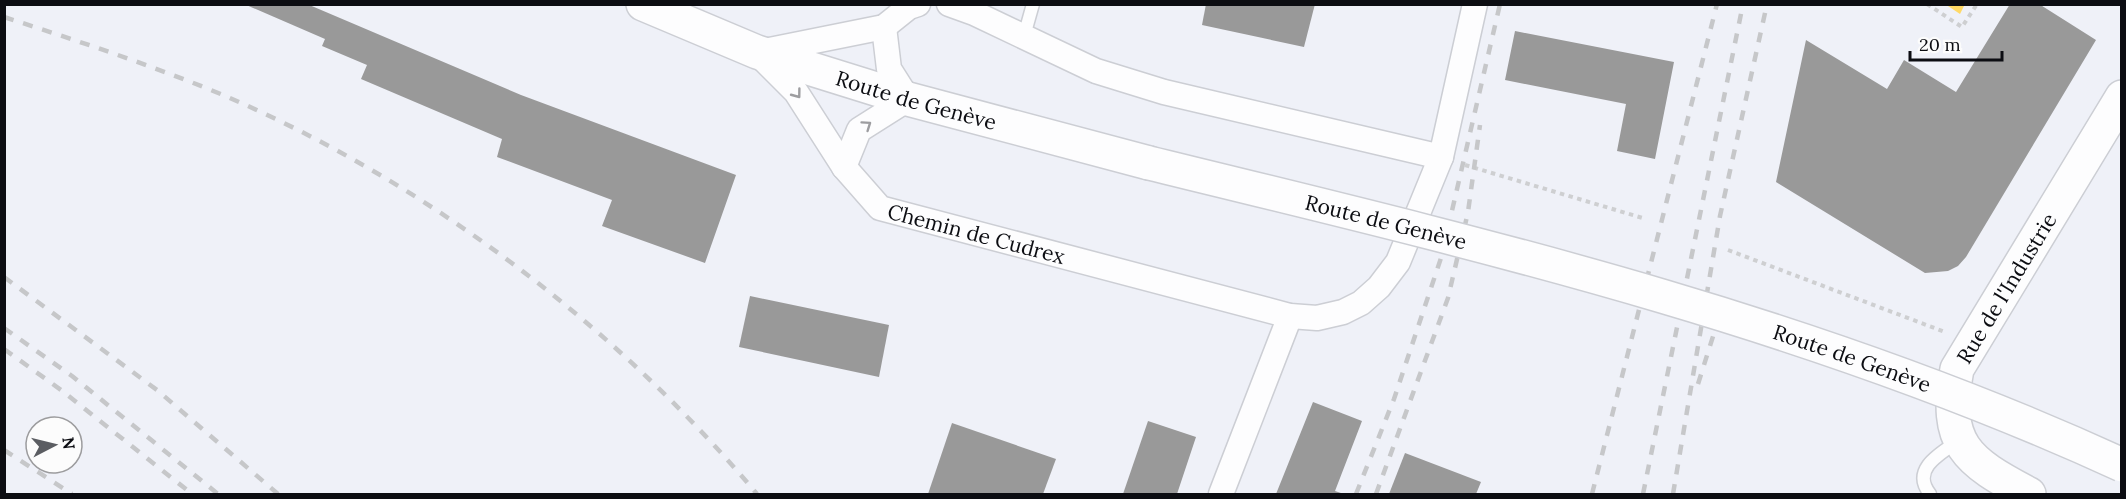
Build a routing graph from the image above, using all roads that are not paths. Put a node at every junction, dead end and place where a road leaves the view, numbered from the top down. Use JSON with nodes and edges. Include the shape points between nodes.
{"nodes":[{"id":1,"x":643,"y":4,"type":"edge"},
{"id":2,"x":950,"y":4,"type":"edge"},
{"id":3,"x":1034,"y":4,"type":"edge"},
{"id":4,"x":1475,"y":4,"type":"edge"},
{"id":5,"x":911,"y":5,"type":"edge"},
{"id":6,"x":884,"y":27,"type":"junction"},
{"id":7,"x":1024,"y":36,"type":"junction"},
{"id":8,"x":757,"y":52,"type":"junction"},
{"id":9,"x":2121,"y":97,"type":"edge"},
{"id":10,"x":908,"y":99,"type":"junction"},
{"id":11,"x":1441,"y":157,"type":"junction"},
{"id":12,"x":844,"y":167,"type":"junction"},
{"id":13,"x":1290,"y":316,"type":"junction"},
{"id":14,"x":1960,"y":440,"type":"junction"},
{"id":15,"x":2121,"y":465,"type":"edge"},
{"id":16,"x":1929,"y":494,"type":"edge"},
{"id":17,"x":1221,"y":495,"type":"edge"},
{"id":18,"x":2029,"y":495,"type":"edge"}],
"edges":[{"from":1,"to":8,"type":"main road","name":"Route de Genève"},
{"from":2,"to":7,"type":"street"},
{"from":3,"to":7,"type":"lane"},
{"from":4,"to":11,"type":"street","name":"Chemin de Cudrex"},
{"from":5,"to":6,"type":"street"},
{"from":6,"to":8,"type":"street"},
{"from":6,"to":10,"type":"street","via":[[889,69]]},
{"from":7,"to":11,"type":"street","via":[[1096,71],[1164,92]]},
{"from":8,"to":10,"type":"main road","name":"Route de Genève"},
{"from":8,"to":12,"type":"street","name":"Chemin de Cudrex","one_way":true,"via":[[796,92]]},
{"from":9,"to":14,"type":"main road","name":"Rue de l'Industrie","via":[[1957,369],[1951,398],[1953,426]]},
{"from":12,"to":10,"type":"street","one_way":true,"via":[[859,130]]},
{"from":10,"to":15,"type":"main road","name":"Route de Genève","bridge":true,"via":[[1593,275],[1742,318],[1887,367]]},
{"from":11,"to":13,"type":"street","name":"Chemin de Cudrex","via":[[1398,262],[1380,287],[1343,312],[1317,318]]},
{"from":12,"to":13,"type":"street","name":"Chemin de Cudrex","via":[[879,208]]},
{"from":13,"to":17,"type":"street"},
{"from":14,"to":16,"type":"lane","via":[[1927,465],[1923,474]]},
{"from":14,"to":18,"type":"main road","name":"Rue de l'Industrie","via":[[1986,472]]}]}
